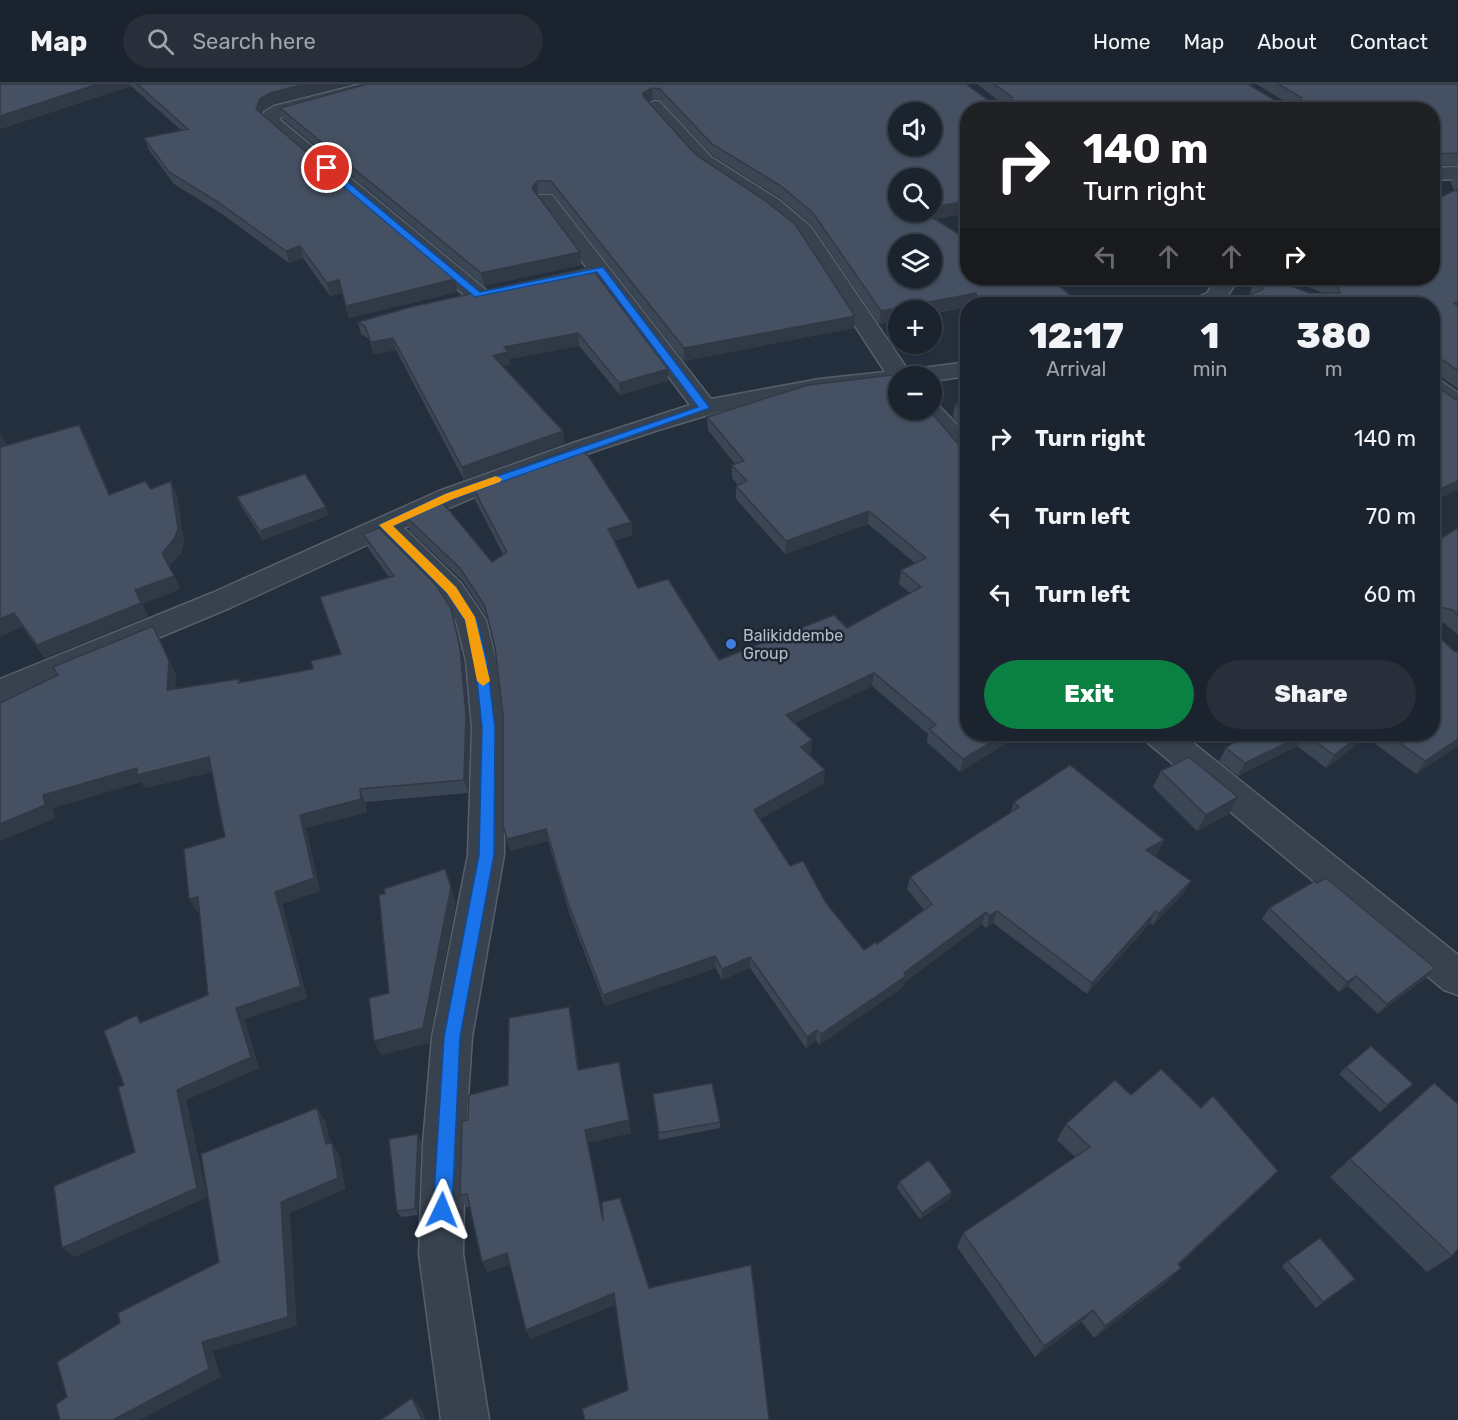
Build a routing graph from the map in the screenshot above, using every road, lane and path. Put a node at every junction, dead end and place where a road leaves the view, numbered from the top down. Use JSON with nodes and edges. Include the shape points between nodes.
{"nodes":[{"id":1,"x":381,"y":84,"type":"edge"},
{"id":2,"x":654,"y":106,"type":"edge"},
{"id":3,"x":1458,"y":173,"type":"edge"},
{"id":4,"x":1440,"y":174,"type":"edge"},
{"id":5,"x":545,"y":199,"type":"dead end"},
{"id":6,"x":599,"y":269,"type":"junction"},
{"id":7,"x":577,"y":274,"type":"edge"},
{"id":8,"x":448,"y":302,"type":"edge"},
{"id":9,"x":892,"y":366,"type":"edge"},
{"id":10,"x":960,"y":370,"type":"edge"},
{"id":11,"x":942,"y":372,"type":"edge"},
{"id":12,"x":888,"y":378,"type":"edge"},
{"id":13,"x":1440,"y":393,"type":"edge"},
{"id":14,"x":1458,"y":405,"type":"edge"},
{"id":15,"x":705,"y":408,"type":"junction"},
{"id":16,"x":938,"y":420,"type":"edge"},
{"id":17,"x":960,"y":443,"type":"edge"},
{"id":18,"x":385,"y":525,"type":"junction"},
{"id":19,"x":0,"y":692,"type":"edge"},
{"id":20,"x":1169,"y":741,"type":"edge"},
{"id":21,"x":1458,"y":978,"type":"edge"},
{"id":22,"x":465,"y":1420,"type":"edge"}],
"edges":[{"from":1,"to":8,"type":"street","via":[[280,110],[270,116],[270,121],[489,292]]},
{"from":2,"to":9,"type":"street","via":[[710,165],[784,211],[804,231]]},
{"from":3,"to":4,"type":"street"},
{"from":5,"to":6,"type":"street"},
{"from":6,"to":7,"type":"street"},
{"from":6,"to":15,"type":"street"},
{"from":10,"to":11,"type":"street"},
{"from":12,"to":15,"type":"street","via":[[820,386]]},
{"from":13,"to":14,"type":"street"},
{"from":15,"to":18,"type":"street","via":[[449,497]]},
{"from":16,"to":17,"type":"street"},
{"from":18,"to":19,"type":"street","via":[[222,600]]},
{"from":18,"to":22,"type":"street","via":[[451,590],[471,620],[481,661],[488,728],[486,855],[452,1037],[444,1144],[441,1254]]},
{"from":20,"to":21,"type":"street"}]}
